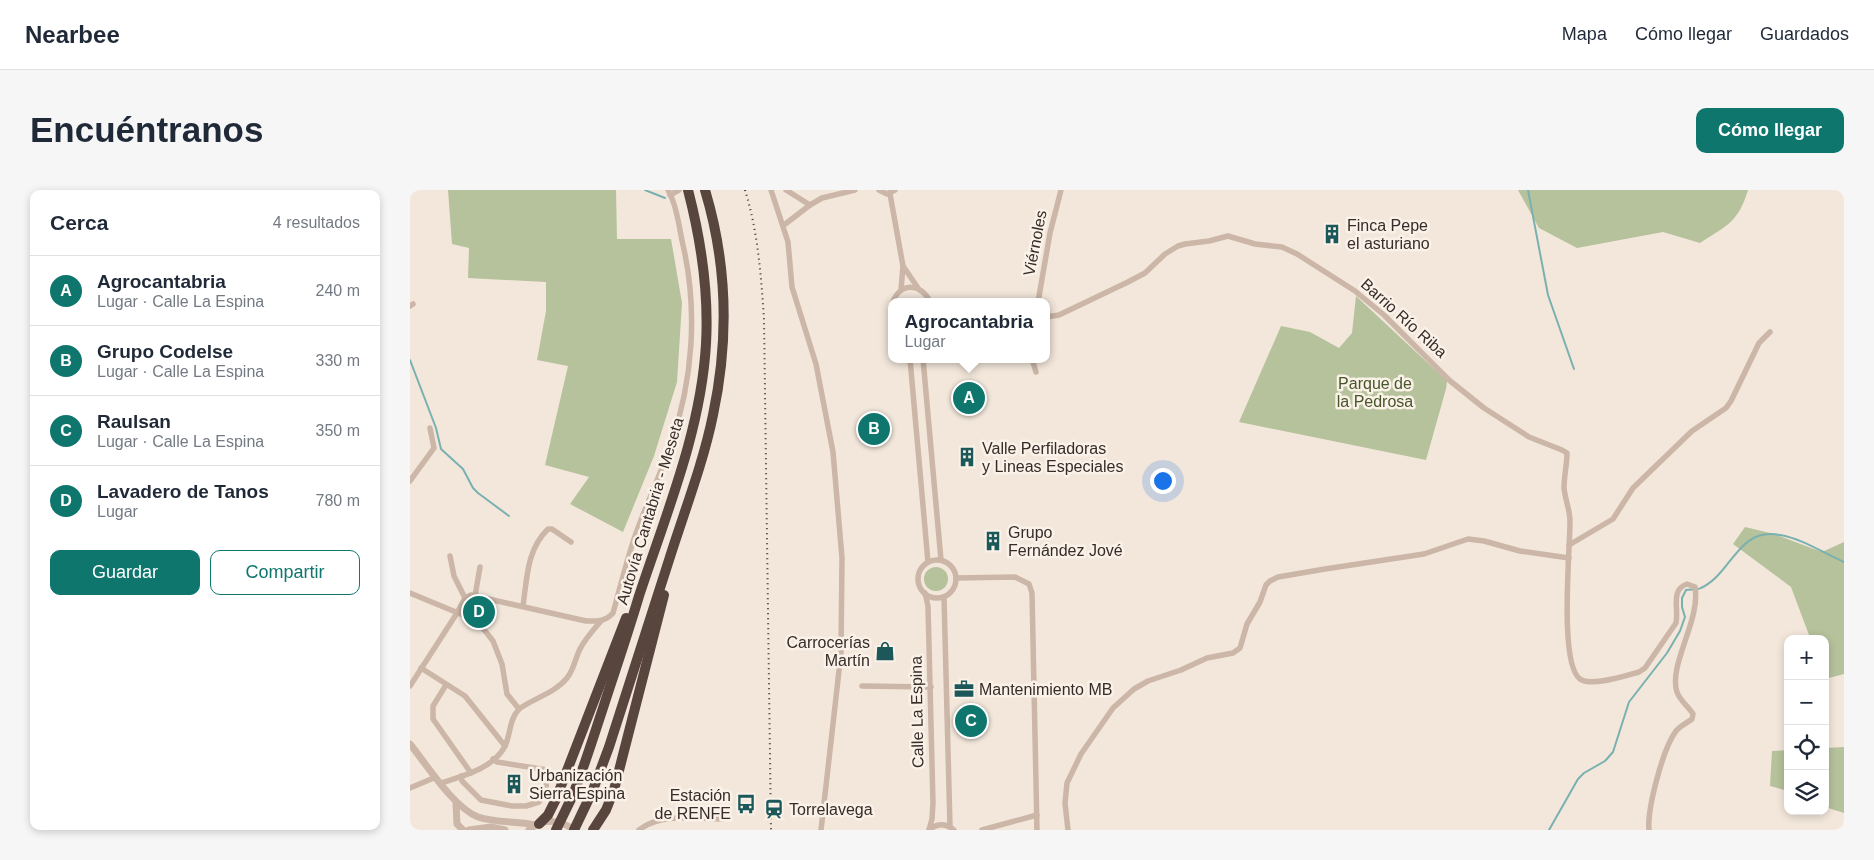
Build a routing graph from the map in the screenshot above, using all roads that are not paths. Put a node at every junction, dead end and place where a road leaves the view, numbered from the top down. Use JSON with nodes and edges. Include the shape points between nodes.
{"nodes":[{"id":1,"x":680,"y":190,"type":"edge"},
{"id":2,"x":688,"y":190,"type":"edge"},
{"id":3,"x":705,"y":190,"type":"edge"},
{"id":4,"x":771,"y":190,"type":"edge"},
{"id":5,"x":786,"y":190,"type":"edge"},
{"id":6,"x":855,"y":190,"type":"edge"},
{"id":7,"x":879,"y":190,"type":"edge"},
{"id":8,"x":1061,"y":190,"type":"edge"},
{"id":9,"x":669,"y":192,"type":"edge"},
{"id":10,"x":892,"y":192,"type":"edge"},
{"id":11,"x":810,"y":205,"type":"junction"},
{"id":12,"x":784,"y":225,"type":"junction"},
{"id":13,"x":903,"y":266,"type":"junction"},
{"id":14,"x":918,"y":288,"type":"junction"},
{"id":15,"x":901,"y":290,"type":"junction"},
{"id":16,"x":894,"y":298,"type":"edge"},
{"id":17,"x":928,"y":298,"type":"edge"},
{"id":18,"x":1039,"y":298,"type":"edge"},
{"id":19,"x":1050,"y":316,"type":"edge"},
{"id":20,"x":1770,"y":332,"type":"dead end"},
{"id":21,"x":910,"y":363,"type":"edge"},
{"id":22,"x":923,"y":363,"type":"edge"},
{"id":23,"x":1033,"y":363,"type":"edge"},
{"id":24,"x":1036,"y":372,"type":"dead end"},
{"id":25,"x":713,"y":417,"type":"junction"},
{"id":26,"x":430,"y":428,"type":"dead end"},
{"id":27,"x":410,"y":481,"type":"edge"},
{"id":28,"x":670,"y":500,"type":"junction"},
{"id":29,"x":571,"y":542,"type":"dead end"},
{"id":30,"x":1569,"y":545,"type":"junction"},
{"id":31,"x":450,"y":556,"type":"dead end"},
{"id":32,"x":1569,"y":558,"type":"junction"},
{"id":33,"x":941,"y":560,"type":"junction"},
{"id":34,"x":928,"y":562,"type":"junction"},
{"id":35,"x":480,"y":567,"type":"dead end"},
{"id":36,"x":956,"y":578,"type":"junction"},
{"id":37,"x":410,"y":593,"type":"edge"},
{"id":38,"x":925,"y":593,"type":"junction"},
{"id":39,"x":475,"y":596,"type":"junction"},
{"id":40,"x":944,"y":597,"type":"junction"},
{"id":41,"x":465,"y":598,"type":"junction"},
{"id":42,"x":524,"y":606,"type":"junction"},
{"id":43,"x":458,"y":613,"type":"junction"},
{"id":44,"x":601,"y":621,"type":"junction"},
{"id":45,"x":421,"y":668,"type":"junction"},
{"id":46,"x":446,"y":685,"type":"junction"},
{"id":47,"x":410,"y":686,"type":"edge"},
{"id":48,"x":862,"y":686,"type":"dead end"},
{"id":49,"x":931,"y":687,"type":"junction"},
{"id":50,"x":519,"y":709,"type":"junction"},
{"id":51,"x":410,"y":744,"type":"edge"},
{"id":52,"x":505,"y":746,"type":"junction"},
{"id":53,"x":493,"y":759,"type":"junction"},
{"id":54,"x":472,"y":773,"type":"junction"},
{"id":55,"x":461,"y":776,"type":"junction"},
{"id":56,"x":436,"y":777,"type":"junction"},
{"id":57,"x":441,"y":784,"type":"junction"},
{"id":58,"x":410,"y":788,"type":"edge"},
{"id":59,"x":456,"y":803,"type":"junction"},
{"id":60,"x":467,"y":811,"type":"junction"},
{"id":61,"x":1036,"y":815,"type":"junction"},
{"id":62,"x":475,"y":816,"type":"junction"},
{"id":63,"x":457,"y":819,"type":"junction"},
{"id":64,"x":723,"y":819,"type":"dead end"},
{"id":65,"x":534,"y":826,"type":"edge"},
{"id":66,"x":953,"y":829,"type":"edge"},
{"id":67,"x":451,"y":830,"type":"edge"},
{"id":68,"x":463,"y":830,"type":"edge"},
{"id":69,"x":470,"y":830,"type":"edge"},
{"id":70,"x":505,"y":830,"type":"edge"},
{"id":71,"x":556,"y":830,"type":"edge"},
{"id":72,"x":574,"y":830,"type":"edge"},
{"id":73,"x":593,"y":830,"type":"edge"},
{"id":74,"x":639,"y":830,"type":"edge"},
{"id":75,"x":821,"y":830,"type":"edge"},
{"id":76,"x":929,"y":830,"type":"edge"},
{"id":77,"x":982,"y":830,"type":"edge"},
{"id":78,"x":1037,"y":830,"type":"edge"},
{"id":79,"x":1068,"y":830,"type":"edge"},
{"id":80,"x":1649,"y":830,"type":"edge"}],
"edges":[{"from":1,"to":9,"type":"street"},
{"from":2,"to":28,"type":"highway","name":"Autovía Cantabria - Meseta","via":[[703,264],[706,344],[694,424]]},
{"from":3,"to":25,"type":"highway","name":"Autovía Cantabria - Meseta","via":[[717,240],[723,301],[721,366]]},
{"from":4,"to":12,"type":"street"},
{"from":5,"to":11,"type":"street"},
{"from":6,"to":11,"type":"street","via":[[822,198]]},
{"from":7,"to":10,"type":"street","via":[[884,194]]},
{"from":8,"to":18,"type":"street","name":"Viérnoles"},
{"from":9,"to":44,"type":"street","via":[[686,258],[691,293],[692,336],[688,377],[672,444],[633,541],[613,613]]},
{"from":10,"to":13,"type":"street"},
{"from":11,"to":12,"type":"street"},
{"from":12,"to":75,"type":"street","via":[[792,287],[816,364],[833,452],[842,558],[841,653]]},
{"from":13,"to":14,"type":"street"},
{"from":13,"to":15,"type":"street"},
{"from":14,"to":15,"type":"street"},
{"from":14,"to":17,"type":"street"},
{"from":15,"to":16,"type":"street"},
{"from":19,"to":30,"type":"street","name":"Barrio Río Riba","via":[[1068,311],[1145,273],[1178,246],[1228,236],[1282,247],[1355,291],[1384,315],[1449,380],[1484,408],[1529,437],[1567,453],[1564,489],[1570,520]]},
{"from":20,"to":30,"type":"street","via":[[1759,343],[1726,408],[1692,431],[1633,488],[1614,519]]},
{"from":21,"to":34,"type":"street","name":"Calle La Espina"},
{"from":22,"to":33,"type":"street"},
{"from":23,"to":24,"type":"street"},
{"from":25,"to":72,"type":"highway","name":"Autovía Cantabria - Meseta","via":[[615,727],[587,805]]},
{"from":25,"to":73,"type":"highway","via":[[709,443],[665,592],[614,790]]},
{"from":26,"to":27,"type":"street","via":[[434,448]]},
{"from":28,"to":65,"type":"highway","via":[[556,799],[548,815]]},
{"from":28,"to":71,"type":"highway","name":"Autovía Cantabria - Meseta","bridge":true,"via":[[592,743]]},
{"from":29,"to":42,"type":"street","via":[[548,529],[536,542],[530,558]]},
{"from":30,"to":32,"type":"street","name":"Barrio Río Riba"},
{"from":31,"to":41,"type":"street","via":[[454,576]]},
{"from":32,"to":79,"type":"street","via":[[1468,539],[1424,554],[1278,577],[1270,581],[1248,624],[1240,648],[1148,681],[1112,708],[1081,754],[1067,783]]},
{"from":32,"to":80,"type":"street","name":"Barrio Río Riba","via":[[1567,637],[1573,670],[1587,682],[1633,674],[1645,668],[1676,623],[1676,592],[1687,584],[1696,590],[1676,686],[1680,699],[1693,714],[1692,719],[1677,730],[1663,761],[1649,817]]},
{"from":33,"to":34,"type":"street"},
{"from":33,"to":36,"type":"street","via":[[952,566]]},
{"from":34,"to":38,"type":"street","name":"Calle La Espina","via":[[921,569],[919,578]]},
{"from":35,"to":39,"type":"street"},
{"from":36,"to":40,"type":"street","via":[[953,590]]},
{"from":36,"to":61,"type":"street","via":[[1015,577],[1029,584],[1032,593]]},
{"from":37,"to":43,"type":"street"},
{"from":38,"to":40,"type":"street"},
{"from":38,"to":49,"type":"street","name":"Calle La Espina"},
{"from":39,"to":41,"type":"street"},
{"from":39,"to":42,"type":"street"},
{"from":40,"to":66,"type":"street","name":"Calle La Espina"},
{"from":41,"to":43,"type":"street"},
{"from":42,"to":44,"type":"street","via":[[586,621]]},
{"from":43,"to":45,"type":"street"},
{"from":43,"to":50,"type":"street","via":[[475,620],[493,641],[502,664],[505,690]]},
{"from":44,"to":50,"type":"street","via":[[590,632],[566,679],[551,692]]},
{"from":45,"to":46,"type":"street"},
{"from":45,"to":47,"type":"street"},
{"from":46,"to":52,"type":"street","via":[[465,696]]},
{"from":46,"to":54,"type":"street","via":[[433,706],[433,719]]},
{"from":48,"to":49,"type":"street"},
{"from":49,"to":76,"type":"street","name":"Calle La Espina","via":[[933,803]]},
{"from":50,"to":52,"type":"street","via":[[512,720]]},
{"from":51,"to":56,"type":"street"},
{"from":52,"to":53,"type":"street"},
{"from":53,"to":54,"type":"street"},
{"from":53,"to":55,"type":"street","via":[[547,770],[546,791],[539,802],[512,806],[482,800],[462,781]]},
{"from":54,"to":55,"type":"street"},
{"from":55,"to":57,"type":"street"},
{"from":56,"to":57,"type":"street"},
{"from":56,"to":58,"type":"street"},
{"from":57,"to":59,"type":"street"},
{"from":59,"to":60,"type":"street"},
{"from":59,"to":63,"type":"street"},
{"from":60,"to":62,"type":"street"},
{"from":60,"to":63,"type":"street","via":[[461,812]]},
{"from":61,"to":77,"type":"street"},
{"from":61,"to":78,"type":"street"},
{"from":62,"to":65,"type":"street"},
{"from":62,"to":69,"type":"street","via":[[476,823]]},
{"from":63,"to":67,"type":"street"},
{"from":63,"to":68,"type":"street","via":[[458,827]]},
{"from":64,"to":74,"type":"street","via":[[659,819]]},
{"from":65,"to":72,"type":"street","via":[[551,821]]},
{"from":66,"to":76,"type":"street","name":"Calle La Espina","via":[[941,824]]},
{"from":69,"to":70,"type":"street","via":[[491,826]]}]}
